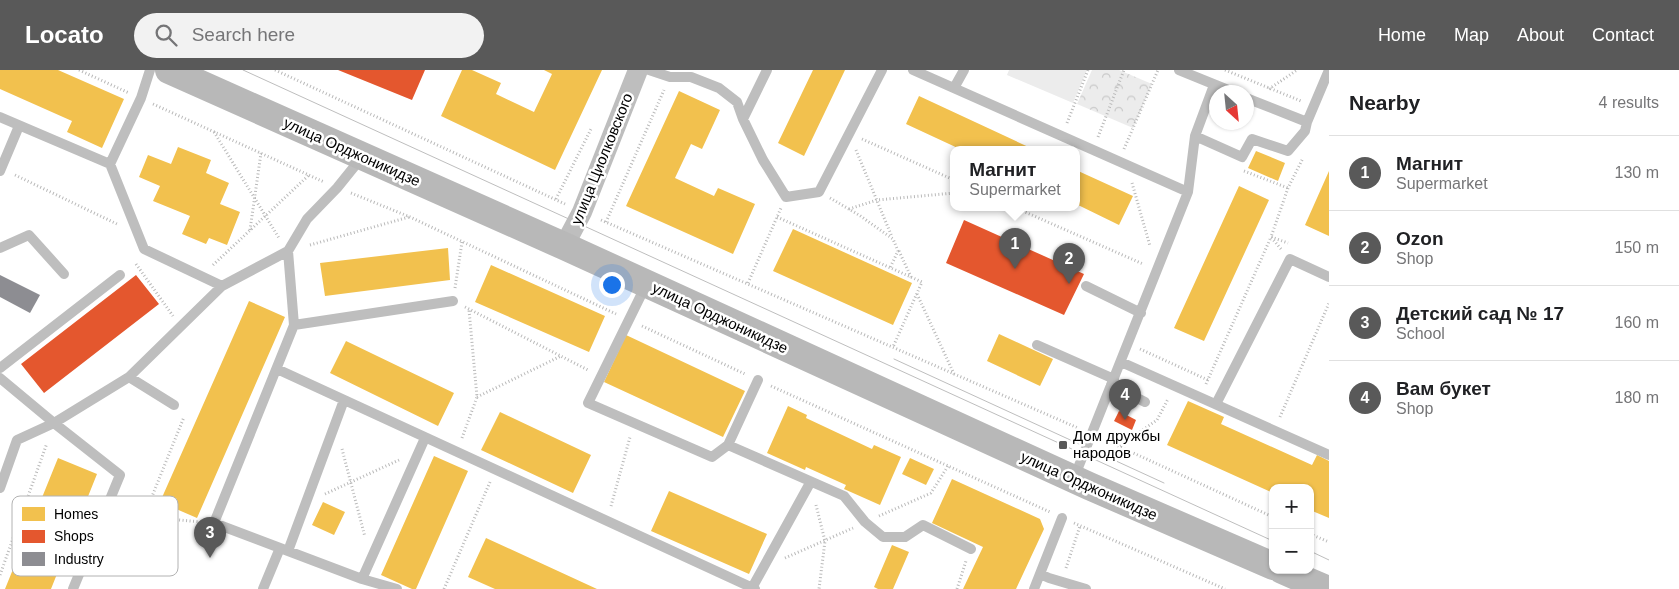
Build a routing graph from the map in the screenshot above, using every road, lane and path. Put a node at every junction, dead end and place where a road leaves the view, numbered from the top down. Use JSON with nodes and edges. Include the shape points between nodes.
{"nodes":[{"id":1,"x":78,"y":70,"type":"edge"},
{"id":2,"x":150,"y":70,"type":"edge"},
{"id":3,"x":169,"y":70,"type":"edge"},
{"id":4,"x":275,"y":70,"type":"edge"},
{"id":5,"x":638,"y":70,"type":"edge"},
{"id":6,"x":649,"y":70,"type":"edge"},
{"id":7,"x":767,"y":70,"type":"edge"},
{"id":8,"x":882,"y":70,"type":"edge"},
{"id":9,"x":914,"y":70,"type":"edge"},
{"id":10,"x":964,"y":70,"type":"edge"},
{"id":11,"x":1088,"y":70,"type":"edge"},
{"id":12,"x":1124,"y":70,"type":"edge"},
{"id":13,"x":1158,"y":70,"type":"edge"},
{"id":14,"x":1179,"y":70,"type":"edge"},
{"id":15,"x":1225,"y":70,"type":"edge"},
{"id":16,"x":1297,"y":70,"type":"edge"},
{"id":17,"x":1329,"y":70,"type":"edge"},
{"id":18,"x":670,"y":77,"type":"junction"},
{"id":19,"x":1214,"y":85,"type":"edge"},
{"id":20,"x":954,"y":88,"type":"junction"},
{"id":21,"x":1270,"y":88,"type":"junction"},
{"id":22,"x":1254,"y":96,"type":"edge"},
{"id":23,"x":140,"y":98,"type":"junction"},
{"id":24,"x":1209,"y":98,"type":"edge"},
{"id":25,"x":1254,"y":101,"type":"edge"},
{"id":26,"x":1303,"y":102,"type":"dead end"},
{"id":27,"x":0,"y":117,"type":"edge"},
{"id":28,"x":743,"y":119,"type":"junction"},
{"id":29,"x":595,"y":122,"type":"dead end"},
{"id":30,"x":1307,"y":122,"type":"junction"},
{"id":31,"x":19,"y":126,"type":"junction"},
{"id":32,"x":214,"y":132,"type":"junction"},
{"id":33,"x":850,"y":134,"type":"junction"},
{"id":34,"x":1062,"y":136,"type":"junction"},
{"id":35,"x":1195,"y":136,"type":"junction"},
{"id":36,"x":1093,"y":150,"type":"junction"},
{"id":37,"x":261,"y":154,"type":"junction"},
{"id":38,"x":362,"y":156,"type":"junction"},
{"id":39,"x":1242,"y":156,"type":"junction"},
{"id":40,"x":1123,"y":163,"type":"junction"},
{"id":41,"x":110,"y":164,"type":"junction"},
{"id":42,"x":1,"y":169,"type":"edge"},
{"id":43,"x":309,"y":175,"type":"junction"},
{"id":44,"x":950,"y":178,"type":"edge"},
{"id":45,"x":337,"y":188,"type":"junction"},
{"id":46,"x":819,"y":192,"type":"junction"},
{"id":47,"x":1188,"y":192,"type":"junction"},
{"id":48,"x":950,"y":193,"type":"edge"},
{"id":49,"x":786,"y":197,"type":"junction"},
{"id":50,"x":255,"y":199,"type":"junction"},
{"id":51,"x":556,"y":199,"type":"junction"},
{"id":52,"x":877,"y":200,"type":"junction"},
{"id":53,"x":848,"y":209,"type":"junction"},
{"id":54,"x":1023,"y":211,"type":"edge"},
{"id":55,"x":582,"y":212,"type":"junction"},
{"id":56,"x":265,"y":217,"type":"junction"},
{"id":57,"x":410,"y":217,"type":"junction"},
{"id":58,"x":777,"y":217,"type":"junction"},
{"id":59,"x":606,"y":222,"type":"junction"},
{"id":60,"x":250,"y":230,"type":"junction"},
{"id":61,"x":138,"y":234,"type":"junction"},
{"id":62,"x":893,"y":239,"type":"junction"},
{"id":63,"x":462,"y":242,"type":"junction"},
{"id":64,"x":564,"y":246,"type":"junction"},
{"id":65,"x":0,"y":248,"type":"edge"},
{"id":66,"x":144,"y":249,"type":"junction"},
{"id":67,"x":288,"y":251,"type":"junction"},
{"id":68,"x":898,"y":251,"type":"junction"},
{"id":69,"x":1290,"y":259,"type":"junction"},
{"id":70,"x":136,"y":264,"type":"junction"},
{"id":71,"x":890,"y":268,"type":"junction"},
{"id":72,"x":1157,"y":271,"type":"junction"},
{"id":73,"x":64,"y":274,"type":"dead end"},
{"id":74,"x":120,"y":275,"type":"joint"},
{"id":75,"x":202,"y":276,"type":"junction"},
{"id":76,"x":1329,"y":277,"type":"edge"},
{"id":77,"x":912,"y":278,"type":"junction"},
{"id":78,"x":748,"y":283,"type":"junction"},
{"id":79,"x":646,"y":284,"type":"junction"},
{"id":80,"x":222,"y":286,"type":"junction"},
{"id":81,"x":1086,"y":286,"type":"dead end"},
{"id":82,"x":917,"y":294,"type":"junction"},
{"id":83,"x":453,"y":301,"type":"junction"},
{"id":84,"x":1329,"y":303,"type":"edge"},
{"id":85,"x":469,"y":309,"type":"junction"},
{"id":86,"x":1141,"y":313,"type":"junction"},
{"id":87,"x":628,"y":320,"type":"junction"},
{"id":88,"x":294,"y":325,"type":"junction"},
{"id":89,"x":181,"y":327,"type":"junction"},
{"id":90,"x":1129,"y":344,"type":"junction"},
{"id":91,"x":1037,"y":345,"type":"dead end"},
{"id":92,"x":893,"y":347,"type":"junction"},
{"id":93,"x":561,"y":356,"type":"junction"},
{"id":94,"x":1121,"y":362,"type":"junction"},
{"id":95,"x":0,"y":368,"type":"edge"},
{"id":96,"x":277,"y":369,"type":"junction"},
{"id":97,"x":954,"y":374,"type":"junction"},
{"id":98,"x":602,"y":376,"type":"junction"},
{"id":99,"x":129,"y":377,"type":"junction"},
{"id":100,"x":0,"y":378,"type":"edge"},
{"id":101,"x":758,"y":380,"type":"junction"},
{"id":102,"x":1208,"y":380,"type":"dead end"},
{"id":103,"x":1113,"y":382,"type":"junction"},
{"id":104,"x":1175,"y":386,"type":"junction"},
{"id":105,"x":477,"y":397,"type":"junction"},
{"id":106,"x":344,"y":400,"type":"junction"},
{"id":107,"x":1145,"y":402,"type":"dead end"},
{"id":108,"x":1216,"y":404,"type":"junction"},
{"id":109,"x":174,"y":405,"type":"joint"},
{"id":110,"x":634,"y":423,"type":"junction"},
{"id":111,"x":54,"y":424,"type":"junction"},
{"id":112,"x":335,"y":424,"type":"junction"},
{"id":113,"x":1274,"y":430,"type":"junction"},
{"id":114,"x":1092,"y":434,"type":"junction"},
{"id":115,"x":426,"y":438,"type":"junction"},
{"id":116,"x":728,"y":445,"type":"junction"},
{"id":117,"x":1120,"y":446,"type":"junction"},
{"id":118,"x":420,"y":450,"type":"junction"},
{"id":119,"x":458,"y":452,"type":"junction"},
{"id":120,"x":1329,"y":455,"type":"edge"},
{"id":121,"x":496,"y":470,"type":"junction"},
{"id":122,"x":1074,"y":479,"type":"junction"},
{"id":123,"x":351,"y":482,"type":"junction"},
{"id":124,"x":810,"y":482,"type":"junction"},
{"id":125,"x":0,"y":488,"type":"edge"},
{"id":126,"x":28,"y":496,"type":"edge"},
{"id":127,"x":112,"y":496,"type":"edge"},
{"id":128,"x":153,"y":496,"type":"edge"},
{"id":129,"x":306,"y":503,"type":"junction"},
{"id":130,"x":1269,"y":514,"type":"edge"},
{"id":131,"x":1062,"y":518,"type":"junction"},
{"id":132,"x":178,"y":520,"type":"edge"},
{"id":133,"x":606,"y":521,"type":"junction"},
{"id":134,"x":214,"y":523,"type":"junction"},
{"id":135,"x":1080,"y":526,"type":"junction"},
{"id":136,"x":1314,"y":536,"type":"edge"},
{"id":137,"x":12,"y":541,"type":"edge"},
{"id":138,"x":1329,"y":542,"type":"edge"},
{"id":139,"x":284,"y":549,"type":"junction"},
{"id":140,"x":971,"y":549,"type":"joint"},
{"id":141,"x":371,"y":559,"type":"junction"},
{"id":142,"x":1269,"y":564,"type":"edge"},
{"id":143,"x":0,"y":574,"type":"edge"},
{"id":144,"x":1040,"y":574,"type":"junction"},
{"id":145,"x":1291,"y":574,"type":"edge"},
{"id":146,"x":78,"y":576,"type":"edge"},
{"id":147,"x":362,"y":579,"type":"junction"},
{"id":148,"x":1062,"y":582,"type":"junction"},
{"id":149,"x":752,"y":588,"type":"edge"},
{"id":150,"x":73,"y":589,"type":"edge"},
{"id":151,"x":263,"y":589,"type":"edge"},
{"id":152,"x":397,"y":589,"type":"edge"},
{"id":153,"x":444,"y":589,"type":"edge"},
{"id":154,"x":819,"y":589,"type":"edge"},
{"id":155,"x":957,"y":589,"type":"edge"},
{"id":156,"x":1034,"y":589,"type":"edge"},
{"id":157,"x":1086,"y":589,"type":"edge"},
{"id":158,"x":1225,"y":589,"type":"edge"},
{"id":159,"x":1326,"y":589,"type":"edge"}],
"edges":[{"from":1,"to":23,"type":"path"},
{"from":2,"to":23,"type":"lane"},
{"from":3,"to":38,"type":"main road","name":"улица Орджоникидзе"},
{"from":4,"to":51,"type":"path"},
{"from":5,"to":55,"type":"street","name":"улица Циолковского"},
{"from":6,"to":18,"type":"lane"},
{"from":7,"to":28,"type":"lane"},
{"from":8,"to":33,"type":"lane"},
{"from":9,"to":20,"type":"lane"},
{"from":10,"to":20,"type":"lane"},
{"from":11,"to":34,"type":"path"},
{"from":12,"to":36,"type":"path"},
{"from":13,"to":40,"type":"path"},
{"from":14,"to":19,"type":"lane"},
{"from":15,"to":21,"type":"path"},
{"from":16,"to":21,"type":"path"},
{"from":17,"to":30,"type":"lane"},
{"from":18,"to":28,"type":"lane","via":[[691,77],[720,88],[737,102]]},
{"from":18,"to":59,"type":"path"},
{"from":20,"to":34,"type":"lane"},
{"from":21,"to":22,"type":"path"},
{"from":21,"to":26,"type":"path"},
{"from":23,"to":32,"type":"path"},
{"from":23,"to":41,"type":"lane"},
{"from":24,"to":35,"type":"lane"},
{"from":25,"to":30,"type":"lane"},
{"from":27,"to":31,"type":"lane"},
{"from":28,"to":49,"type":"lane"},
{"from":29,"to":51,"type":"path"},
{"from":30,"to":39,"type":"lane","via":[[1305,131],[1288,151],[1252,139]]},
{"from":31,"to":41,"type":"lane"},
{"from":31,"to":42,"type":"lane"},
{"from":32,"to":37,"type":"path"},
{"from":32,"to":50,"type":"path"},
{"from":33,"to":44,"type":"path"},
{"from":33,"to":46,"type":"lane"},
{"from":33,"to":52,"type":"path"},
{"from":34,"to":36,"type":"lane"},
{"from":35,"to":39,"type":"lane"},
{"from":35,"to":47,"type":"lane"},
{"from":36,"to":40,"type":"lane"},
{"from":37,"to":43,"type":"path"},
{"from":37,"to":50,"type":"path"},
{"from":38,"to":45,"type":"lane"},
{"from":38,"to":64,"type":"main road","name":"улица Орджоникидзе"},
{"from":39,"to":69,"type":"path","via":[[1240,170],[1288,188],[1271,237]]},
{"from":40,"to":47,"type":"lane"},
{"from":40,"to":72,"type":"path"},
{"from":41,"to":61,"type":"lane"},
{"from":42,"to":61,"type":"path"},
{"from":43,"to":45,"type":"path"},
{"from":43,"to":56,"type":"path"},
{"from":45,"to":57,"type":"path"},
{"from":45,"to":67,"type":"lane","via":[[307,219]]},
{"from":46,"to":49,"type":"lane"},
{"from":46,"to":53,"type":"path"},
{"from":47,"to":72,"type":"lane"},
{"from":48,"to":52,"type":"path"},
{"from":49,"to":58,"type":"path"},
{"from":50,"to":56,"type":"path"},
{"from":50,"to":60,"type":"path"},
{"from":51,"to":55,"type":"path"},
{"from":52,"to":53,"type":"path"},
{"from":52,"to":62,"type":"path"},
{"from":53,"to":62,"type":"path"},
{"from":54,"to":72,"type":"path"},
{"from":55,"to":59,"type":"path"},
{"from":55,"to":64,"type":"street","name":"улица Циолковского"},
{"from":56,"to":60,"type":"path"},
{"from":56,"to":67,"type":"path"},
{"from":57,"to":63,"type":"path"},
{"from":57,"to":67,"type":"path"},
{"from":58,"to":71,"type":"path"},
{"from":58,"to":78,"type":"path"},
{"from":59,"to":78,"type":"path"},
{"from":60,"to":75,"type":"path"},
{"from":61,"to":66,"type":"lane"},
{"from":62,"to":68,"type":"path"},
{"from":63,"to":83,"type":"path"},
{"from":63,"to":87,"type":"path"},
{"from":64,"to":79,"type":"main road","name":"улица Орджоникидзе"},
{"from":65,"to":73,"type":"lane","via":[[29,235]]},
{"from":66,"to":70,"type":"path"},
{"from":66,"to":75,"type":"lane"},
{"from":67,"to":80,"type":"lane"},
{"from":67,"to":88,"type":"lane"},
{"from":68,"to":71,"type":"path"},
{"from":68,"to":77,"type":"path"},
{"from":69,"to":76,"type":"lane"},
{"from":69,"to":108,"type":"lane"},
{"from":70,"to":74,"type":"path"},
{"from":70,"to":89,"type":"path"},
{"from":71,"to":77,"type":"path"},
{"from":72,"to":86,"type":"lane"},
{"from":74,"to":95,"type":"lane"},
{"from":75,"to":80,"type":"lane"},
{"from":77,"to":82,"type":"path","via":[[922,282]]},
{"from":78,"to":92,"type":"path"},
{"from":79,"to":87,"type":"lane"},
{"from":79,"to":122,"type":"main road","name":"улица Орджоникидзе"},
{"from":80,"to":89,"type":"lane"},
{"from":81,"to":86,"type":"lane"},
{"from":82,"to":92,"type":"path"},
{"from":82,"to":97,"type":"path"},
{"from":83,"to":85,"type":"path"},
{"from":83,"to":88,"type":"lane"},
{"from":84,"to":113,"type":"path"},
{"from":85,"to":93,"type":"path"},
{"from":85,"to":105,"type":"path"},
{"from":86,"to":90,"type":"lane"},
{"from":87,"to":98,"type":"lane"},
{"from":87,"to":101,"type":"path"},
{"from":88,"to":96,"type":"lane"},
{"from":89,"to":99,"type":"lane"},
{"from":90,"to":94,"type":"lane"},
{"from":90,"to":102,"type":"path"},
{"from":91,"to":103,"type":"lane"},
{"from":92,"to":97,"type":"path"},
{"from":93,"to":98,"type":"path"},
{"from":93,"to":105,"type":"path"},
{"from":94,"to":103,"type":"lane"},
{"from":94,"to":104,"type":"lane"},
{"from":96,"to":106,"type":"lane"},
{"from":96,"to":134,"type":"lane"},
{"from":97,"to":114,"type":"path"},
{"from":98,"to":110,"type":"lane","via":[[588,403]]},
{"from":99,"to":109,"type":"lane"},
{"from":99,"to":111,"type":"lane"},
{"from":100,"to":111,"type":"lane"},
{"from":101,"to":116,"type":"lane"},
{"from":101,"to":131,"type":"path"},
{"from":103,"to":107,"type":"lane"},
{"from":103,"to":114,"type":"lane"},
{"from":104,"to":108,"type":"lane"},
{"from":104,"to":117,"type":"path","via":[[1157,420]]},
{"from":105,"to":119,"type":"path"},
{"from":106,"to":112,"type":"lane"},
{"from":106,"to":115,"type":"lane"},
{"from":108,"to":113,"type":"lane"},
{"from":109,"to":128,"type":"path","via":[[186,413]]},
{"from":110,"to":116,"type":"lane","via":[[712,457]]},
{"from":110,"to":133,"type":"path"},
{"from":111,"to":125,"type":"lane","via":[[17,440]]},
{"from":111,"to":126,"type":"path"},
{"from":111,"to":127,"type":"lane","via":[[120,476]]},
{"from":112,"to":123,"type":"path"},
{"from":112,"to":129,"type":"lane"},
{"from":113,"to":120,"type":"lane"},
{"from":114,"to":117,"type":"path"},
{"from":114,"to":122,"type":"lane"},
{"from":115,"to":118,"type":"lane"},
{"from":115,"to":119,"type":"lane"},
{"from":116,"to":124,"type":"lane"},
{"from":117,"to":130,"type":"path"},
{"from":118,"to":123,"type":"path"},
{"from":118,"to":141,"type":"lane"},
{"from":119,"to":121,"type":"lane"},
{"from":121,"to":133,"type":"lane"},
{"from":121,"to":153,"type":"path"},
{"from":122,"to":142,"type":"main road","name":"улица Орджоникидзе"},
{"from":123,"to":129,"type":"path"},
{"from":123,"to":141,"type":"path"},
{"from":124,"to":140,"type":"lane","via":[[844,496],[865,522],[883,537],[905,537],[923,525]]},
{"from":124,"to":149,"type":"lane"},
{"from":124,"to":154,"type":"path","via":[[825,540]]},
{"from":129,"to":139,"type":"lane"},
{"from":131,"to":135,"type":"path"},
{"from":131,"to":144,"type":"lane"},
{"from":132,"to":134,"type":"path"},
{"from":133,"to":149,"type":"lane"},
{"from":134,"to":139,"type":"lane"},
{"from":135,"to":148,"type":"path"},
{"from":135,"to":158,"type":"path"},
{"from":136,"to":138,"type":"path"},
{"from":137,"to":143,"type":"path"},
{"from":139,"to":147,"type":"lane"},
{"from":139,"to":151,"type":"lane"},
{"from":140,"to":155,"type":"path"},
{"from":141,"to":147,"type":"lane"},
{"from":144,"to":148,"type":"lane"},
{"from":144,"to":156,"type":"lane"},
{"from":145,"to":159,"type":"main road"},
{"from":146,"to":150,"type":"lane"},
{"from":147,"to":152,"type":"lane"},
{"from":148,"to":157,"type":"lane"}]}
